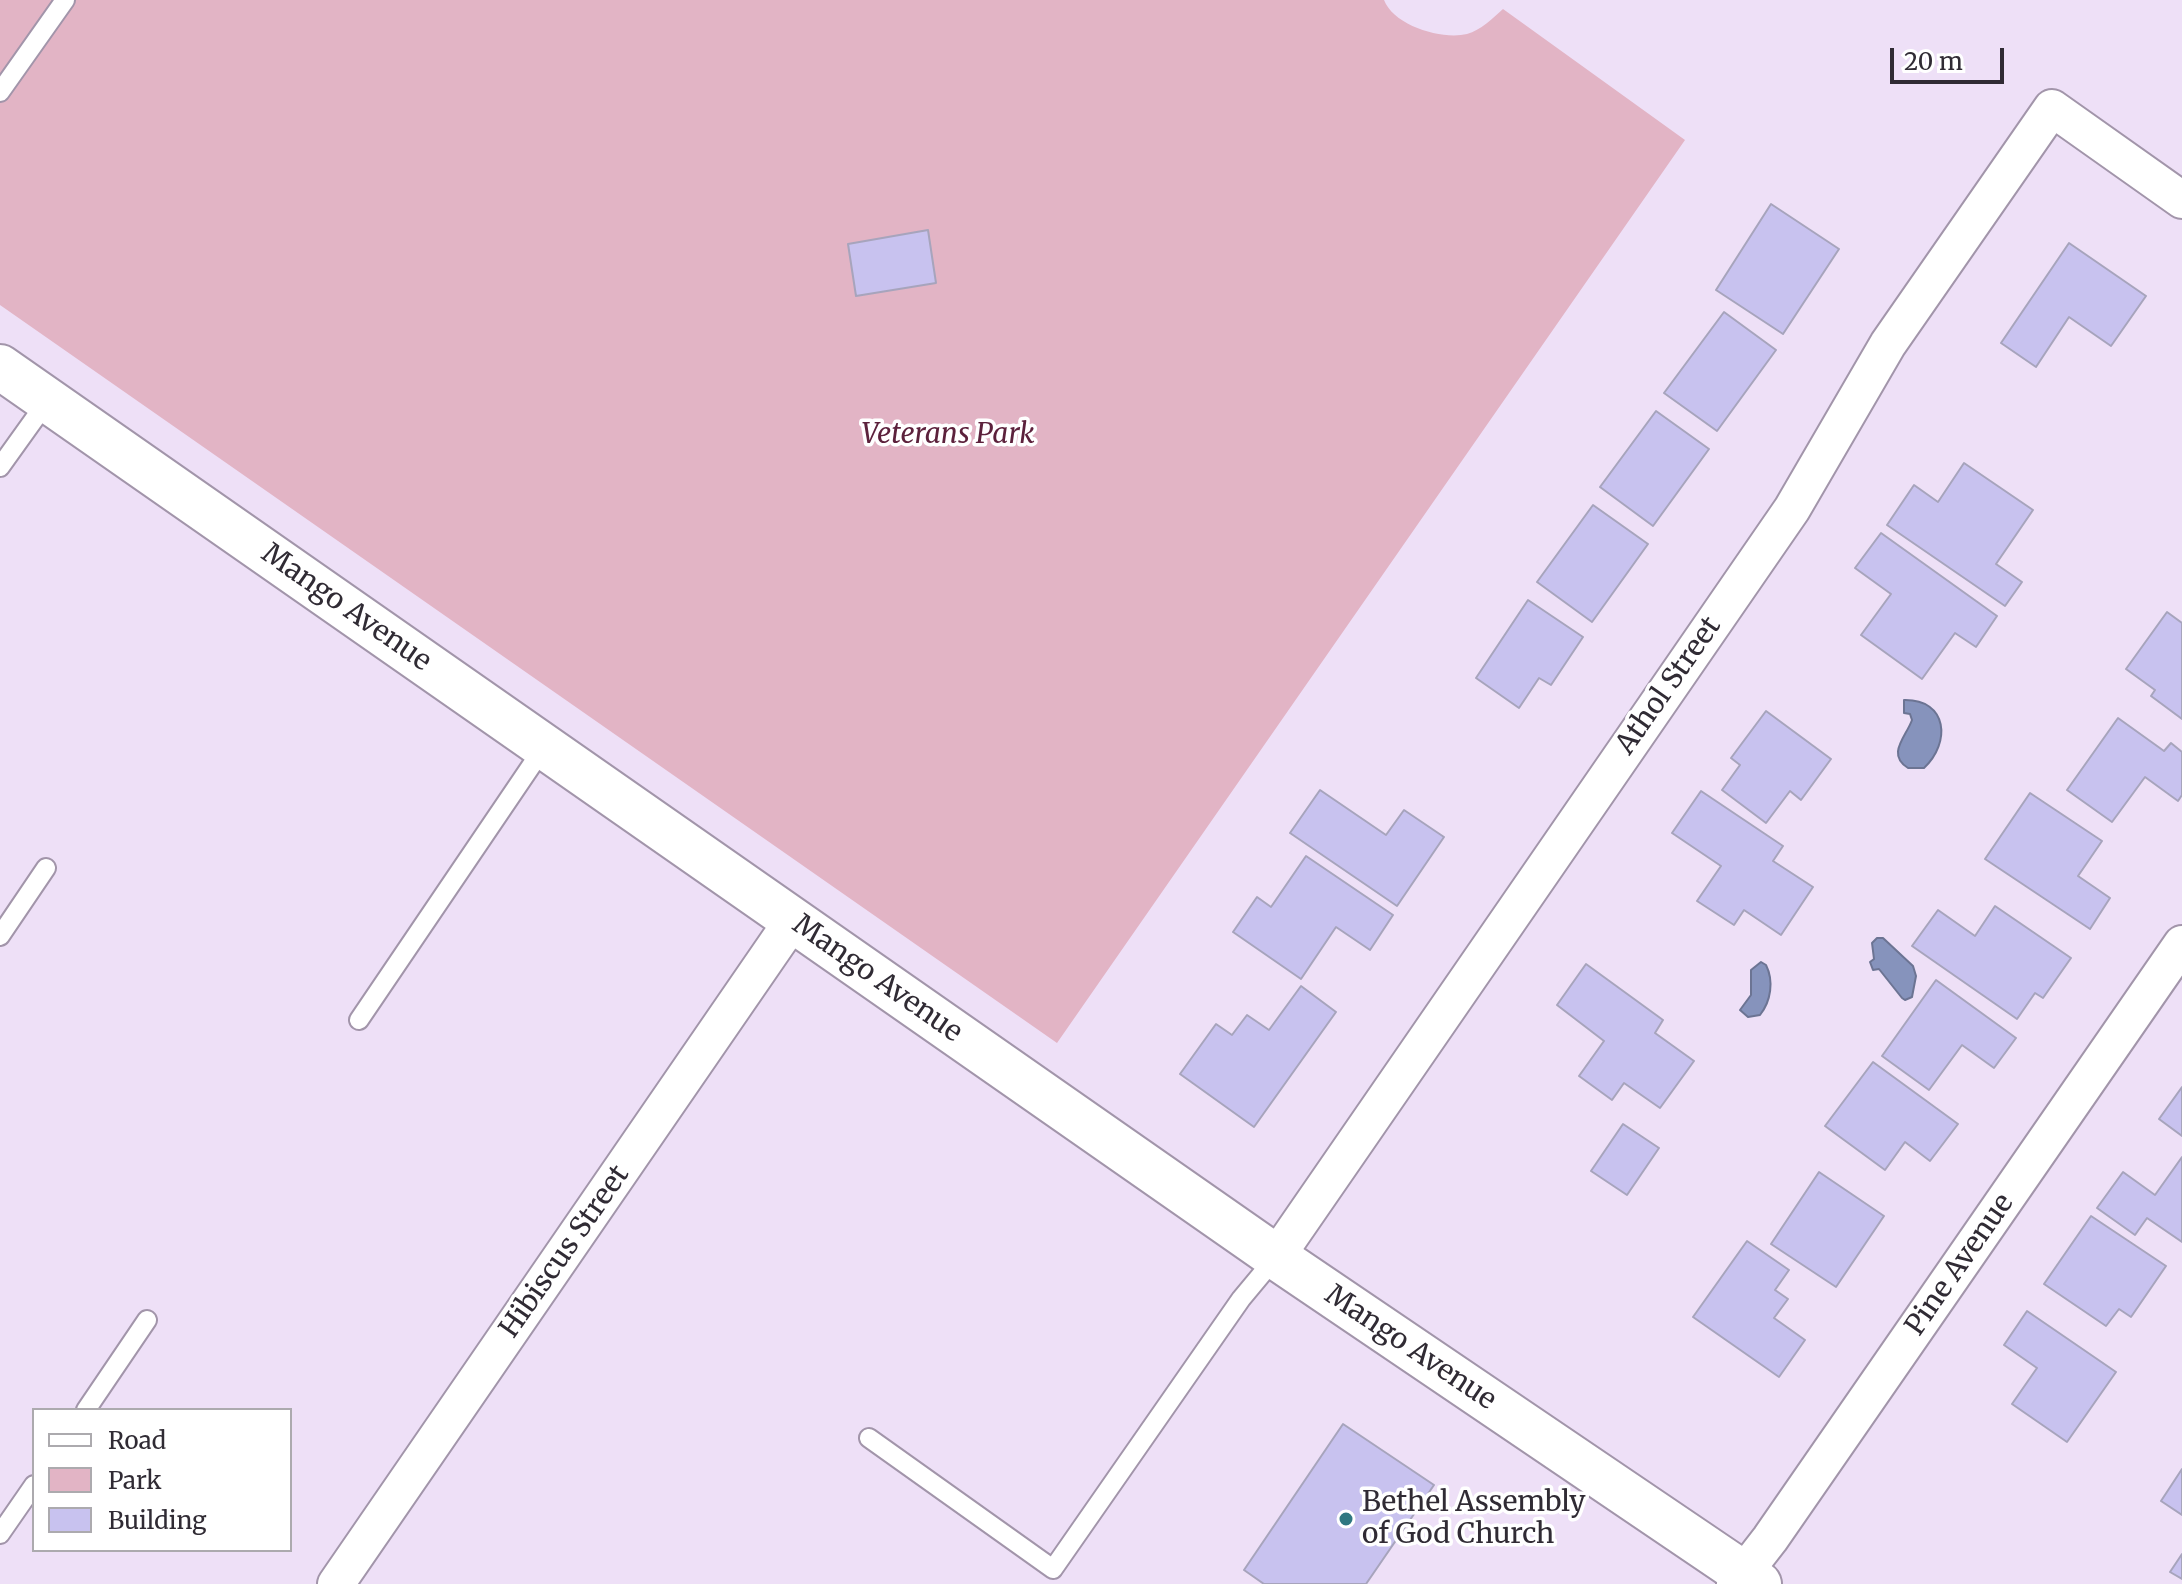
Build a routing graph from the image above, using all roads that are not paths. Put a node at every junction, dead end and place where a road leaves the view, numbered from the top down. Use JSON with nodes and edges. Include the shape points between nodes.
{"nodes":[{"id":1,"x":65,"y":0,"type":"edge"},
{"id":2,"x":0,"y":92,"type":"edge"},
{"id":3,"x":2182,"y":200,"type":"edge"},
{"id":4,"x":0,"y":367,"type":"edge"},
{"id":5,"x":48,"y":400,"type":"junction"},
{"id":6,"x":0,"y":467,"type":"edge"},
{"id":7,"x":544,"y":747,"type":"junction"},
{"id":8,"x":46,"y":868,"type":"dead end"},
{"id":9,"x":793,"y":920,"type":"junction"},
{"id":10,"x":0,"y":936,"type":"edge"},
{"id":11,"x":2182,"y":944,"type":"edge"},
{"id":12,"x":359,"y":1020,"type":"dead end"},
{"id":13,"x":1276,"y":1257,"type":"junction"},
{"id":14,"x":147,"y":1320,"type":"dead end"},
{"id":15,"x":87,"y":1408,"type":"edge"},
{"id":16,"x":869,"y":1438,"type":"dead end"},
{"id":17,"x":32,"y":1488,"type":"edge"},
{"id":18,"x":0,"y":1534,"type":"edge"},
{"id":19,"x":1746,"y":1580,"type":"edge"},
{"id":20,"x":336,"y":1584,"type":"edge"}],
"edges":[{"from":1,"to":2,"type":"lane"},
{"from":3,"to":13,"type":"street","name":"Athol Street","via":[[2052,108],[1888,344],[1792,509]]},
{"from":4,"to":5,"type":"street","name":"Mango Avenue"},
{"from":5,"to":6,"type":"lane"},
{"from":5,"to":7,"type":"street","name":"Mango Avenue"},
{"from":7,"to":9,"type":"street","name":"Mango Avenue"},
{"from":7,"to":12,"type":"lane"},
{"from":8,"to":10,"type":"lane"},
{"from":9,"to":13,"type":"street","name":"Mango Avenue"},
{"from":9,"to":20,"type":"street","name":"Hibiscus Street"},
{"from":11,"to":19,"type":"street","name":"Pine Avenue"},
{"from":13,"to":16,"type":"lane","via":[[1241,1299],[1053,1569]]},
{"from":13,"to":19,"type":"street","name":"Mango Avenue"},
{"from":14,"to":15,"type":"lane"},
{"from":17,"to":18,"type":"lane"}]}
